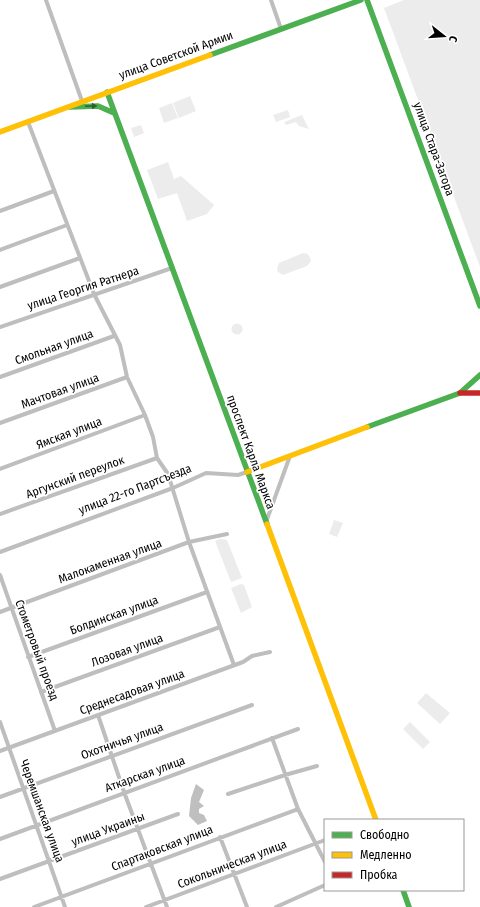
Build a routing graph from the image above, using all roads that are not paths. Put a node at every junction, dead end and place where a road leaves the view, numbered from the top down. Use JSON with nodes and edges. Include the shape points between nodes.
{"nodes":[{"id":1,"x":46,"y":0,"type":"edge"},
{"id":2,"x":271,"y":0,"type":"edge"},
{"id":3,"x":361,"y":0,"type":"edge"},
{"id":4,"x":367,"y":0,"type":"edge"},
{"id":5,"x":281,"y":29,"type":"junction"},
{"id":6,"x":107,"y":92,"type":"junction"},
{"id":7,"x":82,"y":101,"type":"junction"},
{"id":8,"x":66,"y":107,"type":"junction"},
{"id":9,"x":114,"y":113,"type":"junction"},
{"id":10,"x":28,"y":122,"type":"junction"},
{"id":11,"x":0,"y":132,"type":"edge"},
{"id":12,"x":54,"y":191,"type":"junction"},
{"id":13,"x":0,"y":211,"type":"edge"},
{"id":14,"x":67,"y":225,"type":"junction"},
{"id":15,"x":0,"y":250,"type":"edge"},
{"id":16,"x":80,"y":258,"type":"junction"},
{"id":17,"x":172,"y":268,"type":"junction"},
{"id":18,"x":0,"y":287,"type":"edge"},
{"id":19,"x":94,"y":294,"type":"junction"},
{"id":20,"x":480,"y":306,"type":"edge"},
{"id":21,"x":0,"y":327,"type":"edge"},
{"id":22,"x":114,"y":336,"type":"junction"},
{"id":23,"x":480,"y":375,"type":"edge"},
{"id":24,"x":0,"y":377,"type":"edge"},
{"id":25,"x":127,"y":377,"type":"junction"},
{"id":26,"x":460,"y":393,"type":"junction"},
{"id":27,"x":480,"y":393,"type":"edge"},
{"id":28,"x":145,"y":415,"type":"junction"},
{"id":29,"x":0,"y":423,"type":"edge"},
{"id":30,"x":290,"y":456,"type":"junction"},
{"id":31,"x":157,"y":458,"type":"junction"},
{"id":32,"x":0,"y":469,"type":"edge"},
{"id":33,"x":247,"y":472,"type":"junction"},
{"id":34,"x":173,"y":488,"type":"junction"},
{"id":35,"x":0,"y":514,"type":"edge"},
{"id":36,"x":266,"y":523,"type":"junction"},
{"id":37,"x":228,"y":534,"type":"dead end"},
{"id":38,"x":189,"y":542,"type":"junction"},
{"id":39,"x":0,"y":552,"type":"edge"},
{"id":40,"x":0,"y":576,"type":"edge"},
{"id":41,"x":207,"y":592,"type":"junction"},
{"id":42,"x":11,"y":608,"type":"junction"},
{"id":43,"x":0,"y":612,"type":"edge"},
{"id":44,"x":220,"y":627,"type":"junction"},
{"id":45,"x":270,"y":652,"type":"dead end"},
{"id":46,"x":28,"y":657,"type":"junction"},
{"id":47,"x":234,"y":665,"type":"junction"},
{"id":48,"x":41,"y":692,"type":"junction"},
{"id":49,"x":252,"y":705,"type":"dead end"},
{"id":50,"x":98,"y":715,"type":"junction"},
{"id":51,"x":0,"y":722,"type":"edge"},
{"id":52,"x":298,"y":729,"type":"dead end"},
{"id":53,"x":55,"y":731,"type":"junction"},
{"id":54,"x":272,"y":738,"type":"junction"},
{"id":55,"x":9,"y":748,"type":"junction"},
{"id":56,"x":0,"y":751,"type":"edge"},
{"id":57,"x":111,"y":756,"type":"junction"},
{"id":58,"x":316,"y":766,"type":"dead end"},
{"id":59,"x":285,"y":775,"type":"junction"},
{"id":60,"x":22,"y":789,"type":"junction"},
{"id":61,"x":124,"y":792,"type":"junction"},
{"id":62,"x":228,"y":794,"type":"dead end"},
{"id":63,"x":0,"y":797,"type":"edge"},
{"id":64,"x":298,"y":809,"type":"junction"},
{"id":65,"x":178,"y":814,"type":"dead end"},
{"id":66,"x":376,"y":819,"type":"edge"},
{"id":67,"x":37,"y":825,"type":"junction"},
{"id":68,"x":137,"y":829,"type":"junction"},
{"id":69,"x":220,"y":837,"type":"junction"},
{"id":70,"x":0,"y":839,"type":"edge"},
{"id":71,"x":324,"y":840,"type":"edge"},
{"id":72,"x":317,"y":843,"type":"junction"},
{"id":73,"x":324,"y":860,"type":"edge"},
{"id":74,"x":49,"y":861,"type":"junction"},
{"id":75,"x":151,"y":864,"type":"junction"},
{"id":76,"x":234,"y":873,"type":"junction"},
{"id":77,"x":0,"y":879,"type":"edge"},
{"id":78,"x":324,"y":885,"type":"edge"},
{"id":79,"x":403,"y":891,"type":"edge"},
{"id":80,"x":62,"y":896,"type":"junction"},
{"id":81,"x":165,"y":900,"type":"junction"},
{"id":82,"x":34,"y":907,"type":"edge"},
{"id":83,"x":65,"y":907,"type":"edge"},
{"id":84,"x":146,"y":907,"type":"edge"},
{"id":85,"x":167,"y":907,"type":"edge"},
{"id":86,"x":248,"y":907,"type":"edge"},
{"id":87,"x":276,"y":907,"type":"edge"},
{"id":88,"x":409,"y":907,"type":"edge"}],
"edges":[{"from":1,"to":7,"type":"street"},
{"from":2,"to":5,"type":"street"},
{"from":3,"to":5,"type":"street","name":"улица Советской Армии"},
{"from":4,"to":20,"type":"street","name":"улица Стара-Загора"},
{"from":5,"to":6,"type":"street","name":"улица Советской Армии"},
{"from":6,"to":7,"type":"street","name":"улица Советской Армии"},
{"from":6,"to":9,"type":"street","name":"проспект Карла Маркса"},
{"from":7,"to":8,"type":"street","name":"улица Советской Армии"},
{"from":8,"to":9,"type":"street","one_way":true,"via":[[98,106]]},
{"from":8,"to":10,"type":"street","name":"улица Советской Армии"},
{"from":9,"to":17,"type":"street","name":"проспект Карла Маркса"},
{"from":10,"to":11,"type":"street","name":"улица Советской Армии"},
{"from":10,"to":12,"type":"street"},
{"from":12,"to":13,"type":"street"},
{"from":12,"to":14,"type":"street"},
{"from":14,"to":15,"type":"street"},
{"from":14,"to":16,"type":"street"},
{"from":16,"to":18,"type":"street"},
{"from":16,"to":19,"type":"street"},
{"from":17,"to":19,"type":"street","name":"улица Георгия Ратнера"},
{"from":17,"to":33,"type":"street","name":"проспект Карла Маркса"},
{"from":19,"to":21,"type":"street","name":"улица Георгия Ратнера"},
{"from":19,"to":22,"type":"street"},
{"from":22,"to":24,"type":"street","name":"Смольная улица"},
{"from":22,"to":25,"type":"street","via":[[120,345]]},
{"from":23,"to":26,"type":"street","name":"улица 22-го Партсъезда"},
{"from":25,"to":28,"type":"street"},
{"from":25,"to":29,"type":"street","name":"Мачтовая улица"},
{"from":26,"to":27,"type":"street","name":"улица 22-го Партсъезда"},
{"from":26,"to":30,"type":"street","name":"улица 22-го Партсъезда"},
{"from":28,"to":31,"type":"street"},
{"from":28,"to":32,"type":"street","name":"Ямская улица"},
{"from":30,"to":33,"type":"street","name":"улица 22-го Партсъезда"},
{"from":30,"to":36,"type":"street"},
{"from":31,"to":34,"type":"street","via":[[168,474]]},
{"from":31,"to":35,"type":"street","name":"Аргунский переулок"},
{"from":33,"to":34,"type":"street","name":"улица 22-го Партсъезда","via":[[238,475],[206,473]]},
{"from":33,"to":36,"type":"street","name":"проспект Карла Маркса"},
{"from":34,"to":38,"type":"street"},
{"from":34,"to":39,"type":"street","name":"улица 22-го Партсъезда"},
{"from":36,"to":66,"type":"street","name":"проспект Карла Маркса"},
{"from":37,"to":38,"type":"street","name":"Малокаменная улица"},
{"from":38,"to":41,"type":"street"},
{"from":38,"to":42,"type":"street","name":"Малокаменная улица"},
{"from":40,"to":42,"type":"street","name":"Стометровый проезд"},
{"from":41,"to":44,"type":"street"},
{"from":41,"to":46,"type":"street","name":"Болдинская улица"},
{"from":42,"to":43,"type":"street","name":"Малокаменная улица"},
{"from":42,"to":46,"type":"street","name":"Стометровый проезд"},
{"from":44,"to":47,"type":"street"},
{"from":44,"to":48,"type":"street","name":"Лозовая улица"},
{"from":45,"to":47,"type":"street","name":"Среднесадовая улица","via":[[252,656]]},
{"from":46,"to":48,"type":"street","name":"Стометровый проезд"},
{"from":47,"to":50,"type":"street","name":"Среднесадовая улица"},
{"from":48,"to":53,"type":"street","name":"Стометровый проезд"},
{"from":49,"to":57,"type":"street","name":"Охотничья улица"},
{"from":50,"to":53,"type":"street","name":"Среднесадовая улица"},
{"from":50,"to":57,"type":"street"},
{"from":51,"to":55,"type":"street","name":"Черемшанская улица"},
{"from":52,"to":54,"type":"street","name":"Аткарская улица"},
{"from":53,"to":55,"type":"street","name":"Среднесадовая улица"},
{"from":54,"to":59,"type":"street"},
{"from":54,"to":61,"type":"street","name":"Аткарская улица"},
{"from":55,"to":56,"type":"street","name":"Среднесадовая улица"},
{"from":55,"to":60,"type":"street","name":"Черемшанская улица"},
{"from":57,"to":60,"type":"street","name":"Охотничья улица"},
{"from":57,"to":61,"type":"street"},
{"from":58,"to":59,"type":"street"},
{"from":59,"to":62,"type":"street"},
{"from":59,"to":64,"type":"street"},
{"from":60,"to":63,"type":"street","name":"Охотничья улица"},
{"from":60,"to":67,"type":"street","name":"Черемшанская улица"},
{"from":61,"to":67,"type":"street","name":"Аткарская улица"},
{"from":61,"to":68,"type":"street"},
{"from":64,"to":69,"type":"street","name":"Спартаковская улица"},
{"from":64,"to":72,"type":"street"},
{"from":65,"to":68,"type":"street","name":"улица Украины"},
{"from":67,"to":70,"type":"street","name":"Аткарская улица"},
{"from":67,"to":74,"type":"street","name":"Черемшанская улица"},
{"from":68,"to":74,"type":"street","name":"улица Украины"},
{"from":68,"to":75,"type":"street"},
{"from":69,"to":75,"type":"street","name":"Спартаковская улица"},
{"from":69,"to":76,"type":"street"},
{"from":71,"to":72,"type":"street","name":"Сокольническая улица"},
{"from":72,"to":73,"type":"street"},
{"from":72,"to":76,"type":"street","name":"Сокольническая улица"},
{"from":74,"to":77,"type":"street","name":"улица Украины"},
{"from":74,"to":80,"type":"street","name":"Черемшанская улица"},
{"from":75,"to":80,"type":"street","name":"Спартаковская улица"},
{"from":75,"to":81,"type":"street"},
{"from":76,"to":81,"type":"street","name":"Сокольническая улица"},
{"from":76,"to":86,"type":"street"},
{"from":78,"to":87,"type":"street"},
{"from":79,"to":88,"type":"street"},
{"from":80,"to":82,"type":"street","name":"Спартаковская улица"},
{"from":80,"to":83,"type":"street","name":"Черемшанская улица"},
{"from":81,"to":84,"type":"street","name":"Сокольническая улица"},
{"from":81,"to":85,"type":"street"}]}
